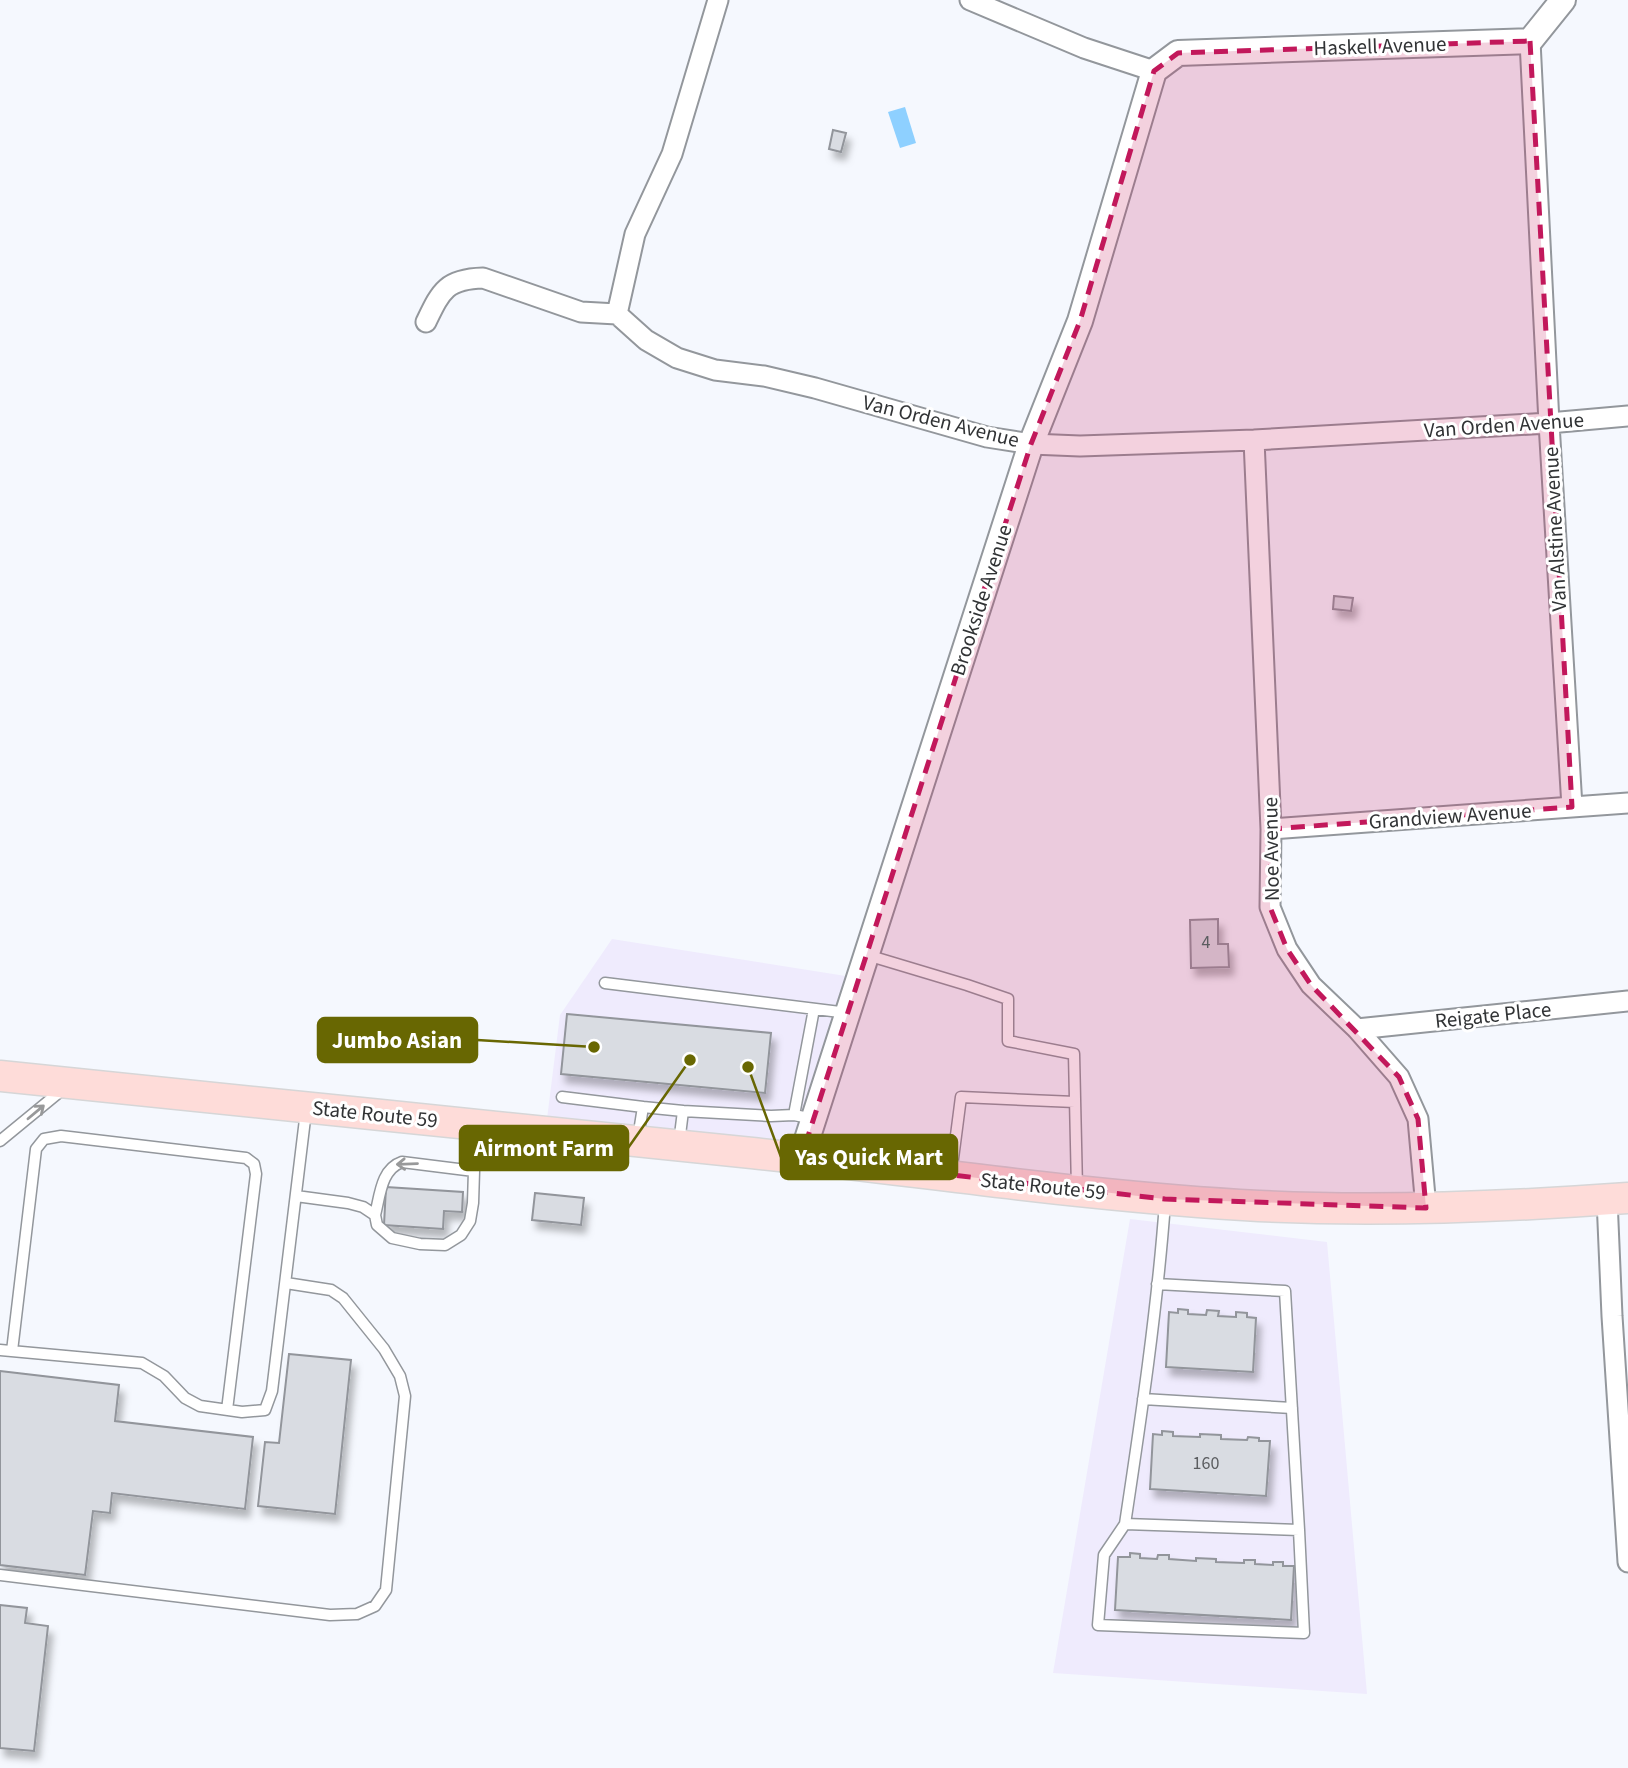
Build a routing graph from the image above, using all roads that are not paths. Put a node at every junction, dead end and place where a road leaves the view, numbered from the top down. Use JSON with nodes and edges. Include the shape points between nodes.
{"nodes":[{"id":1,"x":718,"y":0,"type":"edge"},
{"id":2,"x":970,"y":0,"type":"edge"},
{"id":3,"x":1563,"y":0,"type":"edge"},
{"id":4,"x":1530,"y":41,"type":"junction"},
{"id":5,"x":1154,"y":71,"type":"junction"},
{"id":6,"x":617,"y":314,"type":"junction"},
{"id":7,"x":426,"y":322,"type":"dead end"},
{"id":8,"x":1628,"y":416,"type":"edge"},
{"id":9,"x":1549,"y":423,"type":"junction"},
{"id":10,"x":1254,"y":440,"type":"junction"},
{"id":11,"x":1031,"y":444,"type":"junction"},
{"id":12,"x":1628,"y":803,"type":"edge"},
{"id":13,"x":1572,"y":807,"type":"junction"},
{"id":14,"x":1271,"y":828,"type":"junction"},
{"id":15,"x":867,"y":955,"type":"junction"},
{"id":16,"x":605,"y":983,"type":"dead end"},
{"id":17,"x":1628,"y":1001,"type":"edge"},
{"id":18,"x":814,"y":1009,"type":"junction"},
{"id":19,"x":848,"y":1013,"type":"junction"},
{"id":20,"x":1357,"y":1029,"type":"junction"},
{"id":21,"x":0,"y":1076,"type":"edge"},
{"id":22,"x":71,"y":1083,"type":"junction"},
{"id":23,"x":0,"y":1085,"type":"edge"},
{"id":24,"x":562,"y":1097,"type":"dead end"},
{"id":25,"x":1075,"y":1102,"type":"junction"},
{"id":26,"x":307,"y":1107,"type":"junction"},
{"id":27,"x":643,"y":1107,"type":"junction"},
{"id":28,"x":684,"y":1111,"type":"junction"},
{"id":29,"x":804,"y":1117,"type":"junction"},
{"id":30,"x":478,"y":1125,"type":"junction"},
{"id":31,"x":0,"y":1141,"type":"edge"},
{"id":32,"x":637,"y":1142,"type":"junction"},
{"id":33,"x":678,"y":1146,"type":"junction"},
{"id":34,"x":801,"y":1158,"type":"junction"},
{"id":35,"x":474,"y":1171,"type":"junction"},
{"id":36,"x":950,"y":1176,"type":"junction"},
{"id":37,"x":1077,"y":1190,"type":"junction"},
{"id":38,"x":296,"y":1196,"type":"junction"},
{"id":39,"x":1165,"y":1199,"type":"junction"},
{"id":40,"x":1617,"y":1199,"type":"edge"},
{"id":41,"x":1426,"y":1208,"type":"junction"},
{"id":42,"x":375,"y":1214,"type":"junction"},
{"id":43,"x":286,"y":1283,"type":"junction"},
{"id":44,"x":1157,"y":1284,"type":"junction"},
{"id":45,"x":0,"y":1350,"type":"edge"},
{"id":46,"x":12,"y":1351,"type":"junction"},
{"id":47,"x":1143,"y":1398,"type":"junction"},
{"id":48,"x":1292,"y":1408,"type":"junction"},
{"id":49,"x":227,"y":1410,"type":"junction"},
{"id":50,"x":1125,"y":1524,"type":"junction"},
{"id":51,"x":1299,"y":1530,"type":"junction"},
{"id":52,"x":1628,"y":1562,"type":"edge"},
{"id":53,"x":0,"y":1575,"type":"edge"}],
"edges":[{"from":1,"to":6,"type":"street","via":[[672,154],[635,234]]},
{"from":2,"to":5,"type":"street","via":[[1084,48]]},
{"from":3,"to":4,"type":"street"},
{"from":4,"to":5,"type":"street","name":"Haskell Avenue","via":[[1178,53]]},
{"from":4,"to":9,"type":"street","name":"Van Alstine Avenue"},
{"from":5,"to":11,"type":"street","name":"Brookside Avenue","via":[[1080,321]]},
{"from":6,"to":7,"type":"street","via":[[581,312],[483,278],[447,286]]},
{"from":6,"to":11,"type":"street","name":"Van Orden Avenue","via":[[646,340],[677,358],[715,370],[764,376],[987,437]]},
{"from":8,"to":9,"type":"street","name":"Van Orden Avenue"},
{"from":9,"to":10,"type":"street","name":"Van Orden Avenue"},
{"from":9,"to":13,"type":"street","name":"Van Alstine Avenue"},
{"from":10,"to":11,"type":"street","name":"Van Orden Avenue"},
{"from":10,"to":14,"type":"street","name":"Noe Avenue"},
{"from":11,"to":15,"type":"street","name":"Brookside Avenue"},
{"from":12,"to":13,"type":"street","name":"Grandview Avenue"},
{"from":13,"to":14,"type":"street","name":"Grandview Avenue"},
{"from":14,"to":20,"type":"street","name":"Noe Avenue","via":[[1270,907],[1287,949],[1311,985]]},
{"from":15,"to":19,"type":"street","name":"Brookside Avenue"},
{"from":15,"to":25,"type":"lane","via":[[1007,999],[1008,1041],[1074,1054]]},
{"from":16,"to":18,"type":"lane"},
{"from":17,"to":20,"type":"street","name":"Reigate Place"},
{"from":18,"to":19,"type":"lane"},
{"from":18,"to":29,"type":"lane"},
{"from":19,"to":29,"type":"street","name":"Brookside Avenue"},
{"from":20,"to":41,"type":"street","name":"Noe Avenue","via":[[1399,1077],[1419,1119]]},
{"from":21,"to":22,"type":"main road","name":"State Route 59"},
{"from":21,"to":23,"type":"lane"},
{"from":22,"to":26,"type":"main road","name":"State Route 59"},
{"from":31,"to":22,"type":"lane","one_way":true},
{"from":24,"to":27,"type":"lane"},
{"from":25,"to":36,"type":"lane","via":[[961,1097]]},
{"from":25,"to":37,"type":"lane"},
{"from":26,"to":30,"type":"main road","name":"State Route 59"},
{"from":26,"to":38,"type":"lane"},
{"from":27,"to":28,"type":"lane"},
{"from":27,"to":32,"type":"lane"},
{"from":28,"to":29,"type":"lane"},
{"from":28,"to":33,"type":"lane"},
{"from":29,"to":34,"type":"street","name":"Brookside Avenue"},
{"from":30,"to":32,"type":"main road","name":"State Route 59"},
{"from":30,"to":35,"type":"lane"},
{"from":32,"to":33,"type":"main road","name":"State Route 59"},
{"from":33,"to":34,"type":"main road","name":"State Route 59"},
{"from":34,"to":36,"type":"main road","name":"State Route 59"},
{"from":35,"to":42,"type":"lane","one_way":true,"via":[[402,1162],[393,1165]]},
{"from":35,"to":42,"type":"lane","via":[[470,1221],[461,1235],[445,1245],[392,1238],[377,1225]]},
{"from":36,"to":37,"type":"main road","name":"State Route 59"},
{"from":37,"to":39,"type":"main road","name":"State Route 59"},
{"from":38,"to":42,"type":"lane","via":[[348,1203]]},
{"from":38,"to":43,"type":"lane"},
{"from":39,"to":41,"type":"main road","name":"State Route 59","via":[[1338,1209]]},
{"from":39,"to":44,"type":"lane"},
{"from":40,"to":41,"type":"main road","name":"State Route 59"},
{"from":40,"to":52,"type":"street","via":[[1612,1316]]},
{"from":43,"to":49,"type":"lane","via":[[272,1391],[265,1410]]},
{"from":43,"to":53,"type":"lane","via":[[331,1290],[343,1297],[400,1376],[405,1396],[386,1590],[375,1606],[357,1614],[330,1615]]},
{"from":44,"to":47,"type":"lane"},
{"from":44,"to":48,"type":"lane","via":[[1285,1291]]},
{"from":45,"to":46,"type":"lane"},
{"from":46,"to":49,"type":"lane","via":[[142,1363],[164,1376],[185,1398]]},
{"from":46,"to":49,"type":"lane","via":[[36,1149],[44,1139],[61,1136],[246,1158],[254,1164],[256,1174]]},
{"from":47,"to":48,"type":"lane"},
{"from":47,"to":50,"type":"lane"},
{"from":48,"to":51,"type":"lane"},
{"from":50,"to":51,"type":"lane"},
{"from":50,"to":51,"type":"lane","via":[[1104,1555],[1098,1625],[1304,1633]]}]}
